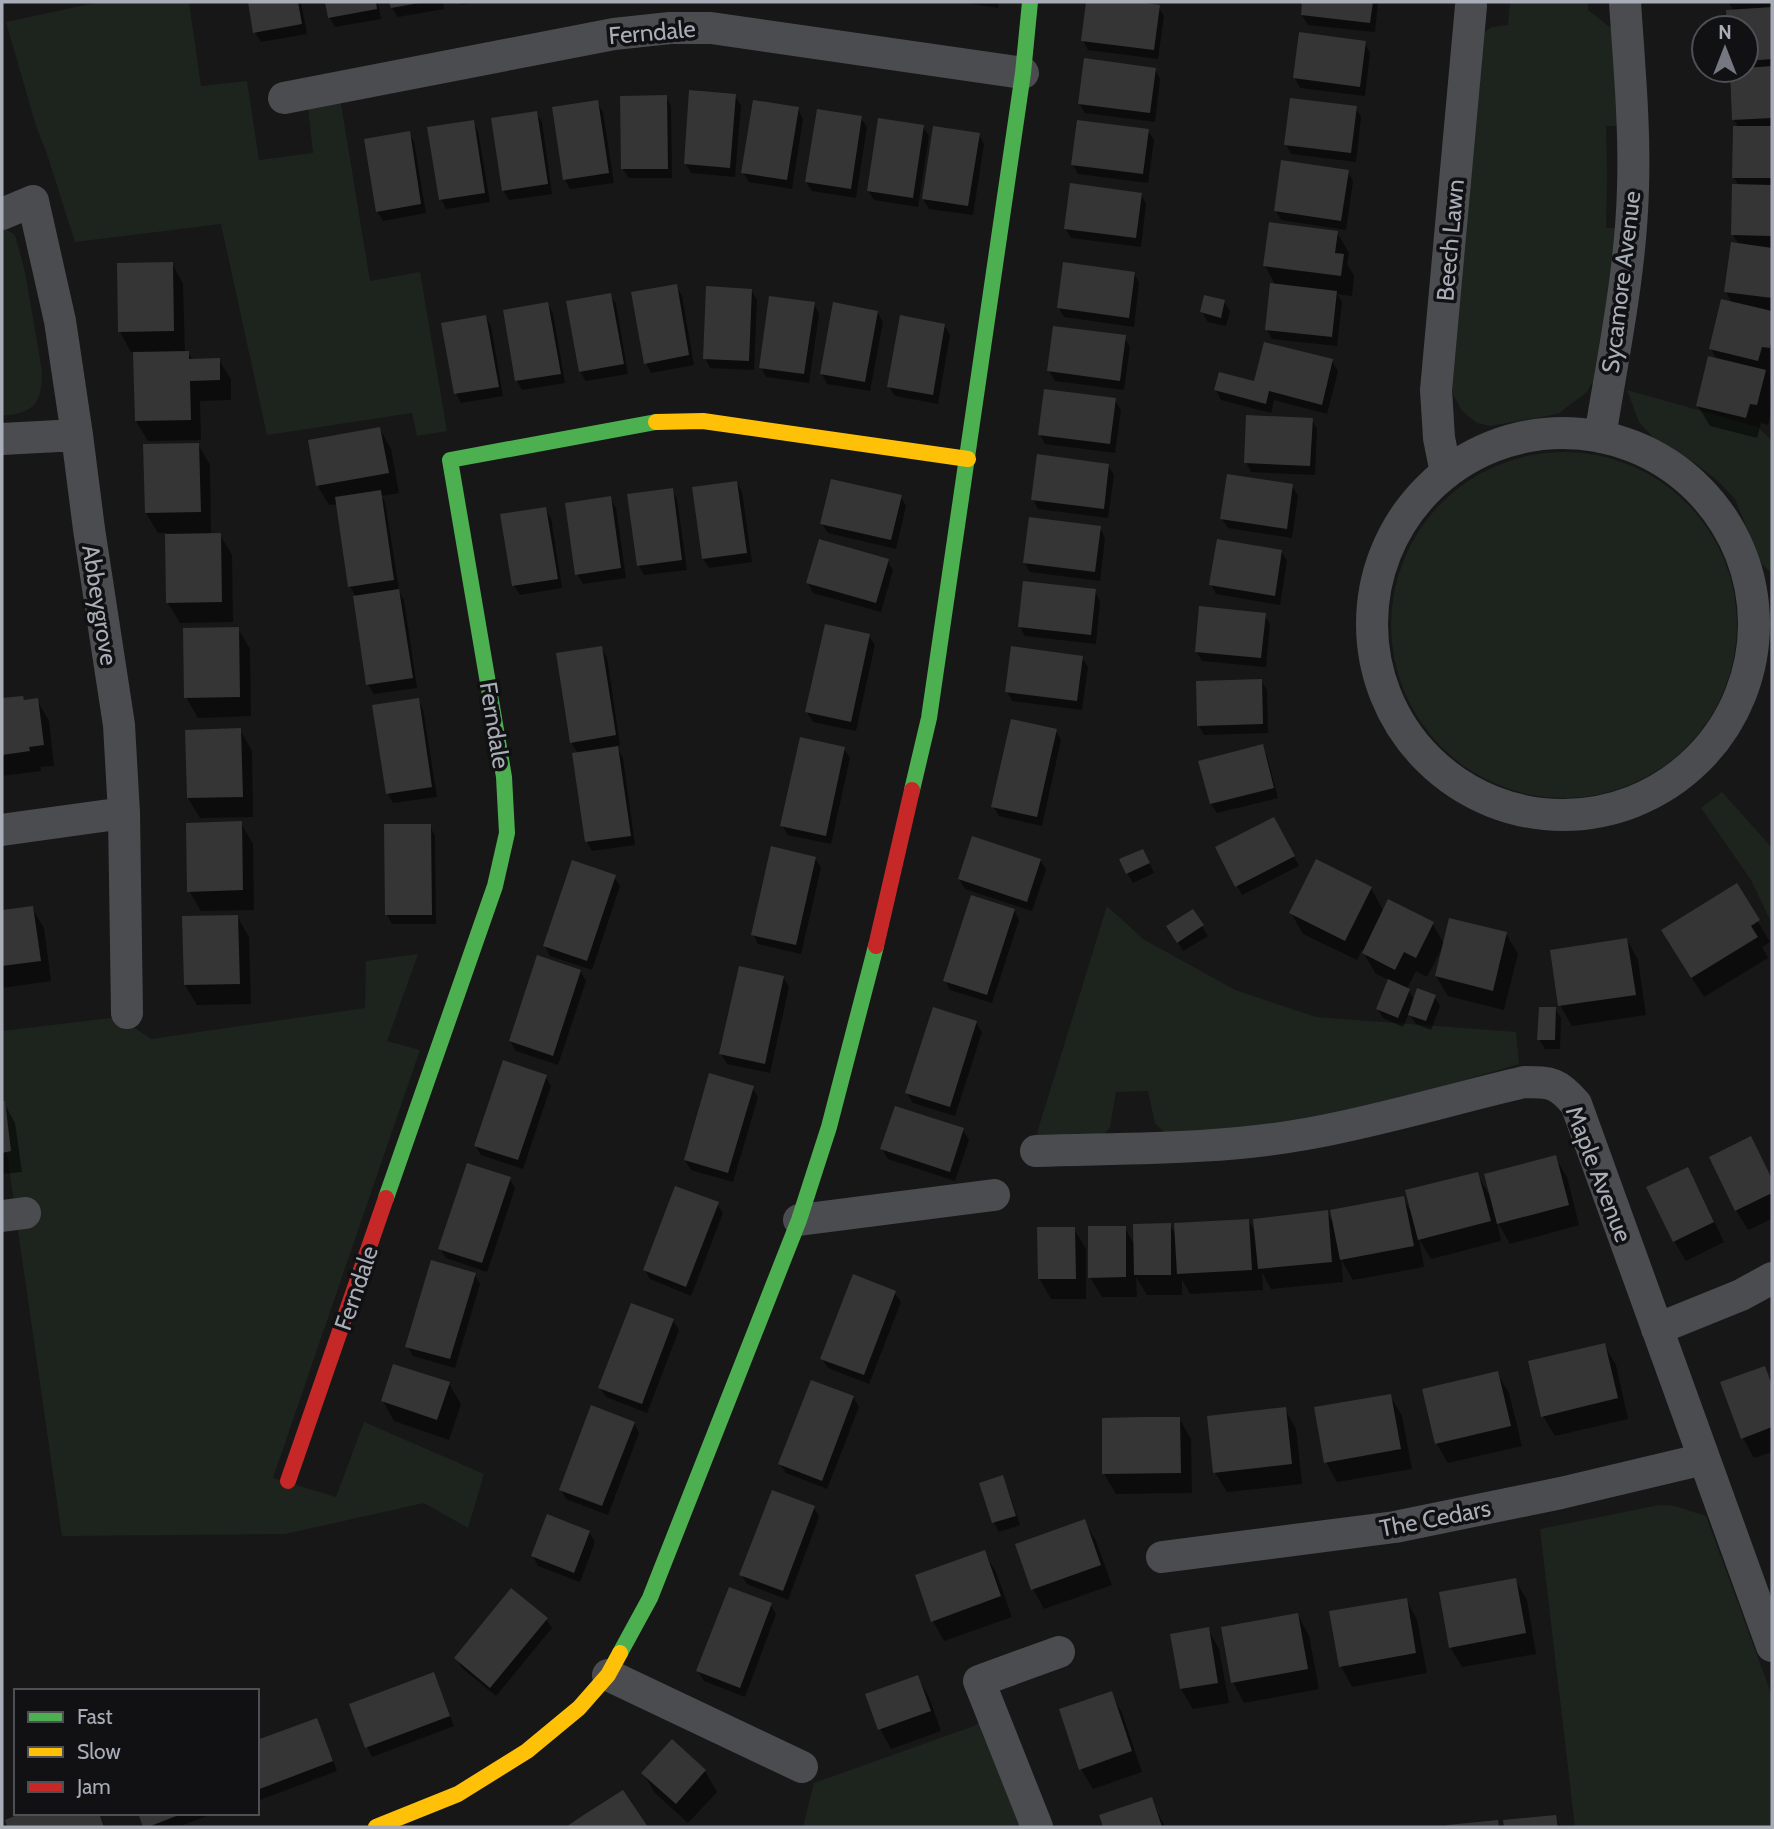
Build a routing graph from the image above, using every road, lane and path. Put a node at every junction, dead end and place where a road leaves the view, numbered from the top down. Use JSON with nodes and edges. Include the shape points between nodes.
{"nodes":[{"id":1,"x":1030,"y":2,"type":"edge"},
{"id":2,"x":1625,"y":2,"type":"edge"},
{"id":3,"x":1471,"y":6,"type":"dead end"},
{"id":4,"x":1023,"y":73,"type":"junction"},
{"id":5,"x":284,"y":99,"type":"dead end"},
{"id":6,"x":2,"y":214,"type":"edge"},
{"id":7,"x":77,"y":435,"type":"junction"},
{"id":8,"x":1600,"y":437,"type":"junction"},
{"id":9,"x":2,"y":439,"type":"edge"},
{"id":10,"x":968,"y":459,"type":"junction"},
{"id":11,"x":1446,"y":473,"type":"junction"},
{"id":12,"x":1763,"y":609,"type":"edge"},
{"id":13,"x":124,"y":813,"type":"junction"},
{"id":14,"x":2,"y":830,"type":"edge"},
{"id":15,"x":127,"y":1013,"type":"dead end"},
{"id":16,"x":1036,"y":1152,"type":"dead end"},
{"id":17,"x":994,"y":1195,"type":"dead end"},
{"id":18,"x":799,"y":1220,"type":"junction"},
{"id":19,"x":1772,"y":1278,"type":"edge"},
{"id":20,"x":1657,"y":1329,"type":"junction"},
{"id":21,"x":1704,"y":1459,"type":"junction"},
{"id":22,"x":288,"y":1481,"type":"dead end"},
{"id":23,"x":1162,"y":1558,"type":"dead end"},
{"id":24,"x":1772,"y":1646,"type":"edge"},
{"id":25,"x":1059,"y":1652,"type":"dead end"},
{"id":26,"x":608,"y":1675,"type":"junction"},
{"id":27,"x":802,"y":1767,"type":"dead end"},
{"id":28,"x":376,"y":1827,"type":"edge"},
{"id":29,"x":1037,"y":1827,"type":"edge"}],
"edges":[{"from":1,"to":4,"type":"street"},
{"from":2,"to":8,"type":"street","name":"Sycamore Avenue","via":[[1632,112],[1630,248]]},
{"from":3,"to":11,"type":"street","name":"Beech Lawn","via":[[1436,390]]},
{"from":4,"to":5,"type":"street","name":"Ferndale","via":[[711,28],[670,28],[614,34]]},
{"from":4,"to":10,"type":"street"},
{"from":6,"to":7,"type":"street","name":"Abbeygrove","via":[[33,201],[60,321]]},
{"from":7,"to":9,"type":"street"},
{"from":7,"to":13,"type":"street","name":"Abbeygrove","via":[[119,725]]},
{"from":8,"to":11,"type":"street","via":[[1529,436],[1487,449]]},
{"from":8,"to":12,"type":"street","via":[[1641,450],[1688,480],[1720,514]]},
{"from":10,"to":18,"type":"street","via":[[929,718],[829,1127]]},
{"from":10,"to":22,"type":"street","name":"Ferndale","via":[[703,421],[661,421],[450,460],[504,777],[507,833],[495,886]]},
{"from":11,"to":12,"type":"street","via":[[1414,504],[1385,552],[1371,613],[1374,661],[1393,714],[1420,752],[1451,780],[1492,803],[1541,814],[1589,814],[1629,804],[1672,781],[1708,750],[1736,707]]},
{"from":13,"to":14,"type":"street"},
{"from":13,"to":15,"type":"street","name":"Abbeygrove"},
{"from":16,"to":20,"type":"street","name":"Maple Avenue","via":[[1221,1145],[1305,1134],[1524,1082],[1546,1082],[1563,1089],[1576,1104]]},
{"from":17,"to":18,"type":"street"},
{"from":18,"to":26,"type":"street","via":[[650,1598]]},
{"from":19,"to":20,"type":"street"},
{"from":20,"to":21,"type":"street","name":"Maple Avenue"},
{"from":21,"to":23,"type":"street","name":"The Cedars","via":[[1395,1527]]},
{"from":21,"to":24,"type":"street","name":"Maple Avenue"},
{"from":25,"to":29,"type":"street","via":[[979,1681]]},
{"from":26,"to":27,"type":"street"},
{"from":26,"to":28,"type":"street","via":[[579,1708],[527,1751],[458,1794]]}]}
